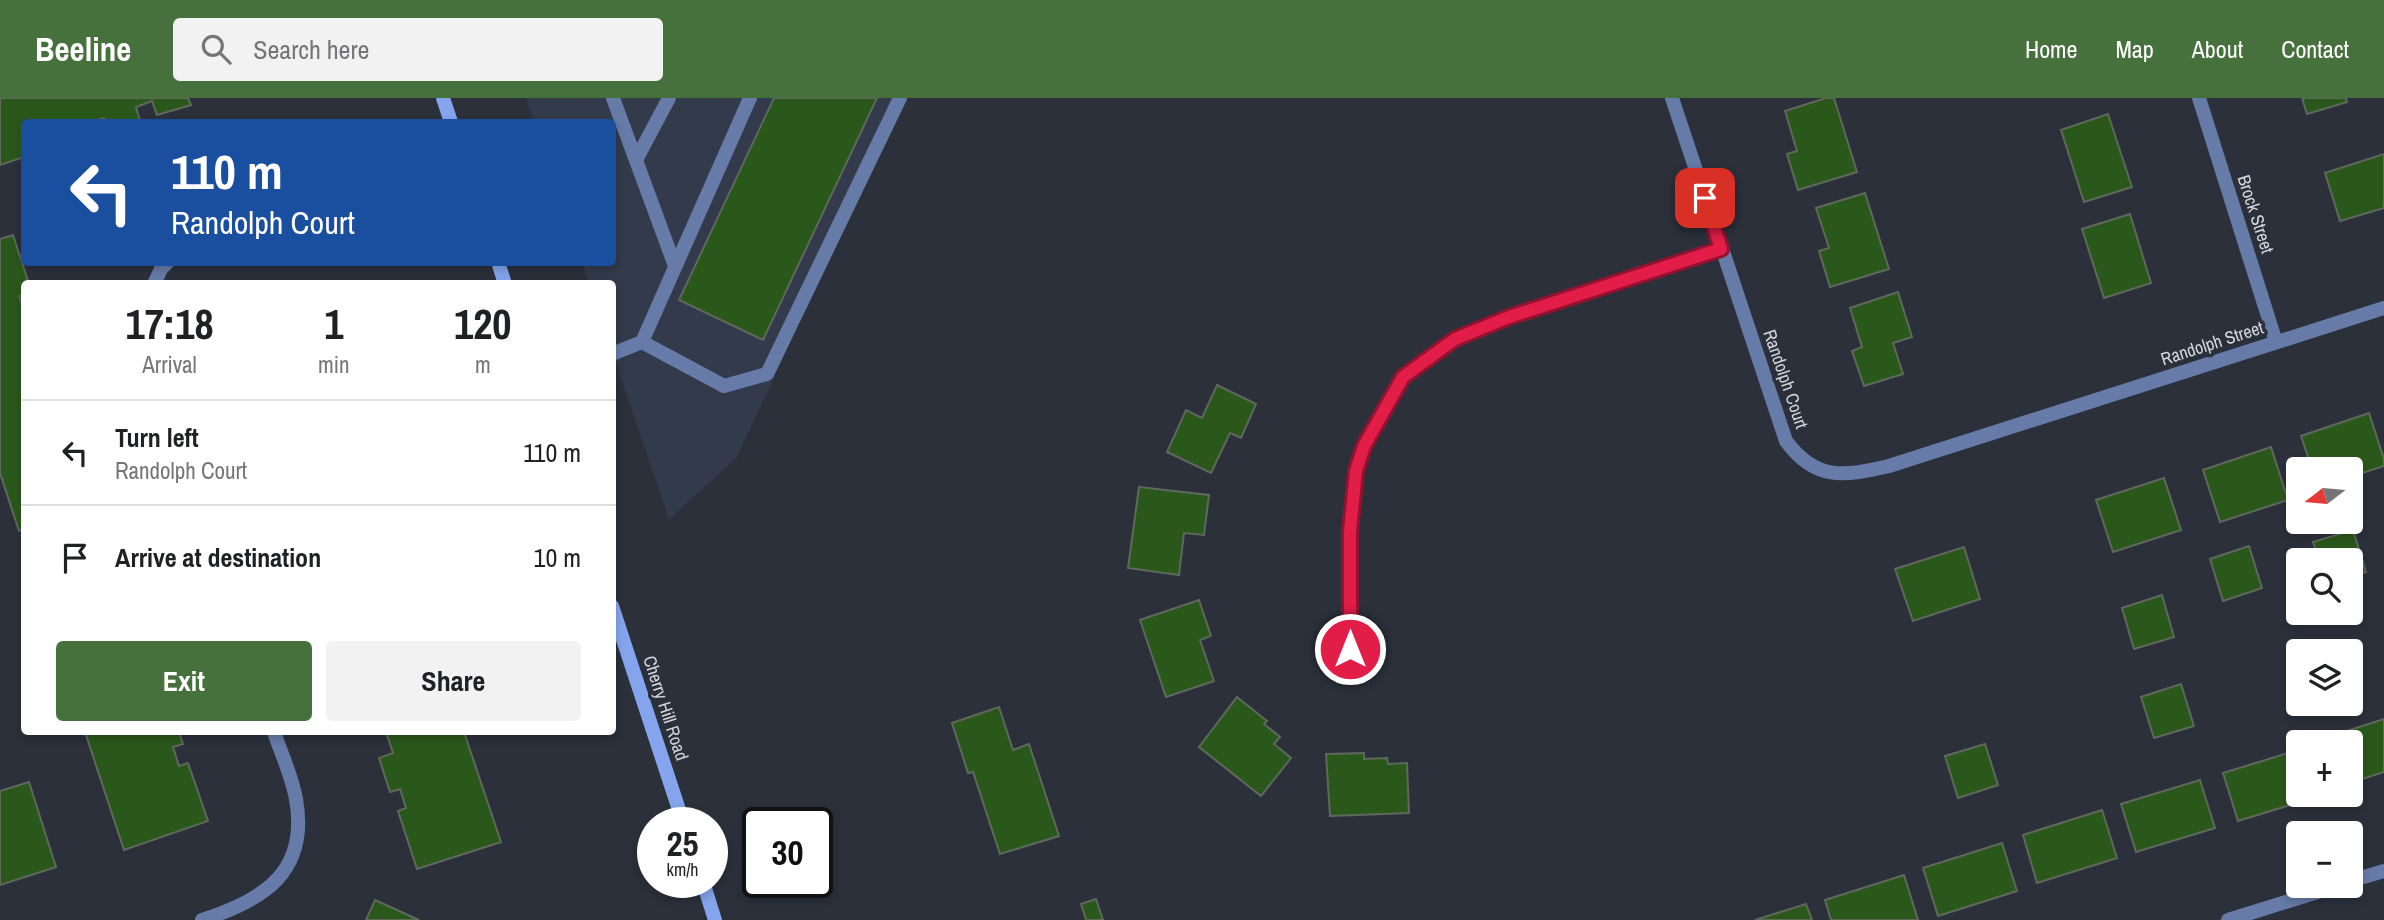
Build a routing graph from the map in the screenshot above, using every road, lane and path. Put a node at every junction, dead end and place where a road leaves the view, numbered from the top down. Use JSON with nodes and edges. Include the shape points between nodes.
{"nodes":[{"id":1,"x":443,"y":98,"type":"edge"},
{"id":2,"x":613,"y":98,"type":"edge"},
{"id":3,"x":669,"y":98,"type":"edge"},
{"id":4,"x":750,"y":98,"type":"edge"},
{"id":5,"x":900,"y":98,"type":"edge"},
{"id":6,"x":1672,"y":98,"type":"edge"},
{"id":7,"x":2199,"y":98,"type":"edge"},
{"id":8,"x":450,"y":119,"type":"edge"},
{"id":9,"x":636,"y":159,"type":"junction"},
{"id":10,"x":1721,"y":249,"type":"junction"},
{"id":11,"x":675,"y":266,"type":"junction"},
{"id":12,"x":2384,"y":308,"type":"edge"},
{"id":13,"x":642,"y":342,"type":"junction"},
{"id":14,"x":2276,"y":342,"type":"junction"},
{"id":15,"x":616,"y":352,"type":"edge"},
{"id":16,"x":2052,"y":414,"type":"joint"},
{"id":17,"x":616,"y":618,"type":"edge"},
{"id":18,"x":1350,"y":649,"type":"dead end"},
{"id":19,"x":275,"y":735,"type":"edge"},
{"id":20,"x":678,"y":807,"type":"edge"},
{"id":21,"x":2384,"y":871,"type":"edge"},
{"id":22,"x":2363,"y":877,"type":"edge"},
{"id":23,"x":707,"y":898,"type":"edge"},
{"id":24,"x":2299,"y":898,"type":"edge"},
{"id":25,"x":217,"y":917,"type":"edge"},
{"id":26,"x":202,"y":920,"type":"edge"},
{"id":27,"x":715,"y":920,"type":"edge"},
{"id":28,"x":2228,"y":920,"type":"edge"}],
"edges":[{"from":1,"to":8,"type":"main road"},
{"from":2,"to":9,"type":"street"},
{"from":3,"to":9,"type":"street"},
{"from":4,"to":11,"type":"street"},
{"from":5,"to":13,"type":"street","via":[[767,374],[724,386]]},
{"from":6,"to":10,"type":"street","name":"Randolph Court"},
{"from":7,"to":14,"type":"street","name":"Brock Street"},
{"from":9,"to":11,"type":"street"},
{"from":10,"to":16,"type":"street","name":"Randolph Court","via":[[1786,441],[1820,471],[1837,475],[1889,466]]},
{"from":10,"to":18,"type":"street","via":[[1509,317],[1455,339],[1403,377],[1364,446],[1356,471],[1350,531]]},
{"from":11,"to":13,"type":"street"},
{"from":12,"to":14,"type":"street","name":"Randolph Street"},
{"from":13,"to":15,"type":"street"},
{"from":14,"to":16,"type":"street","name":"Randolph Street"},
{"from":17,"to":20,"type":"main road","name":"Cherry Hill Road"},
{"from":19,"to":25,"type":"street","via":[[298,816],[291,862],[273,885]]},
{"from":21,"to":22,"type":"street"},
{"from":23,"to":27,"type":"main road"},
{"from":24,"to":28,"type":"street"},
{"from":25,"to":26,"type":"street"}]}
